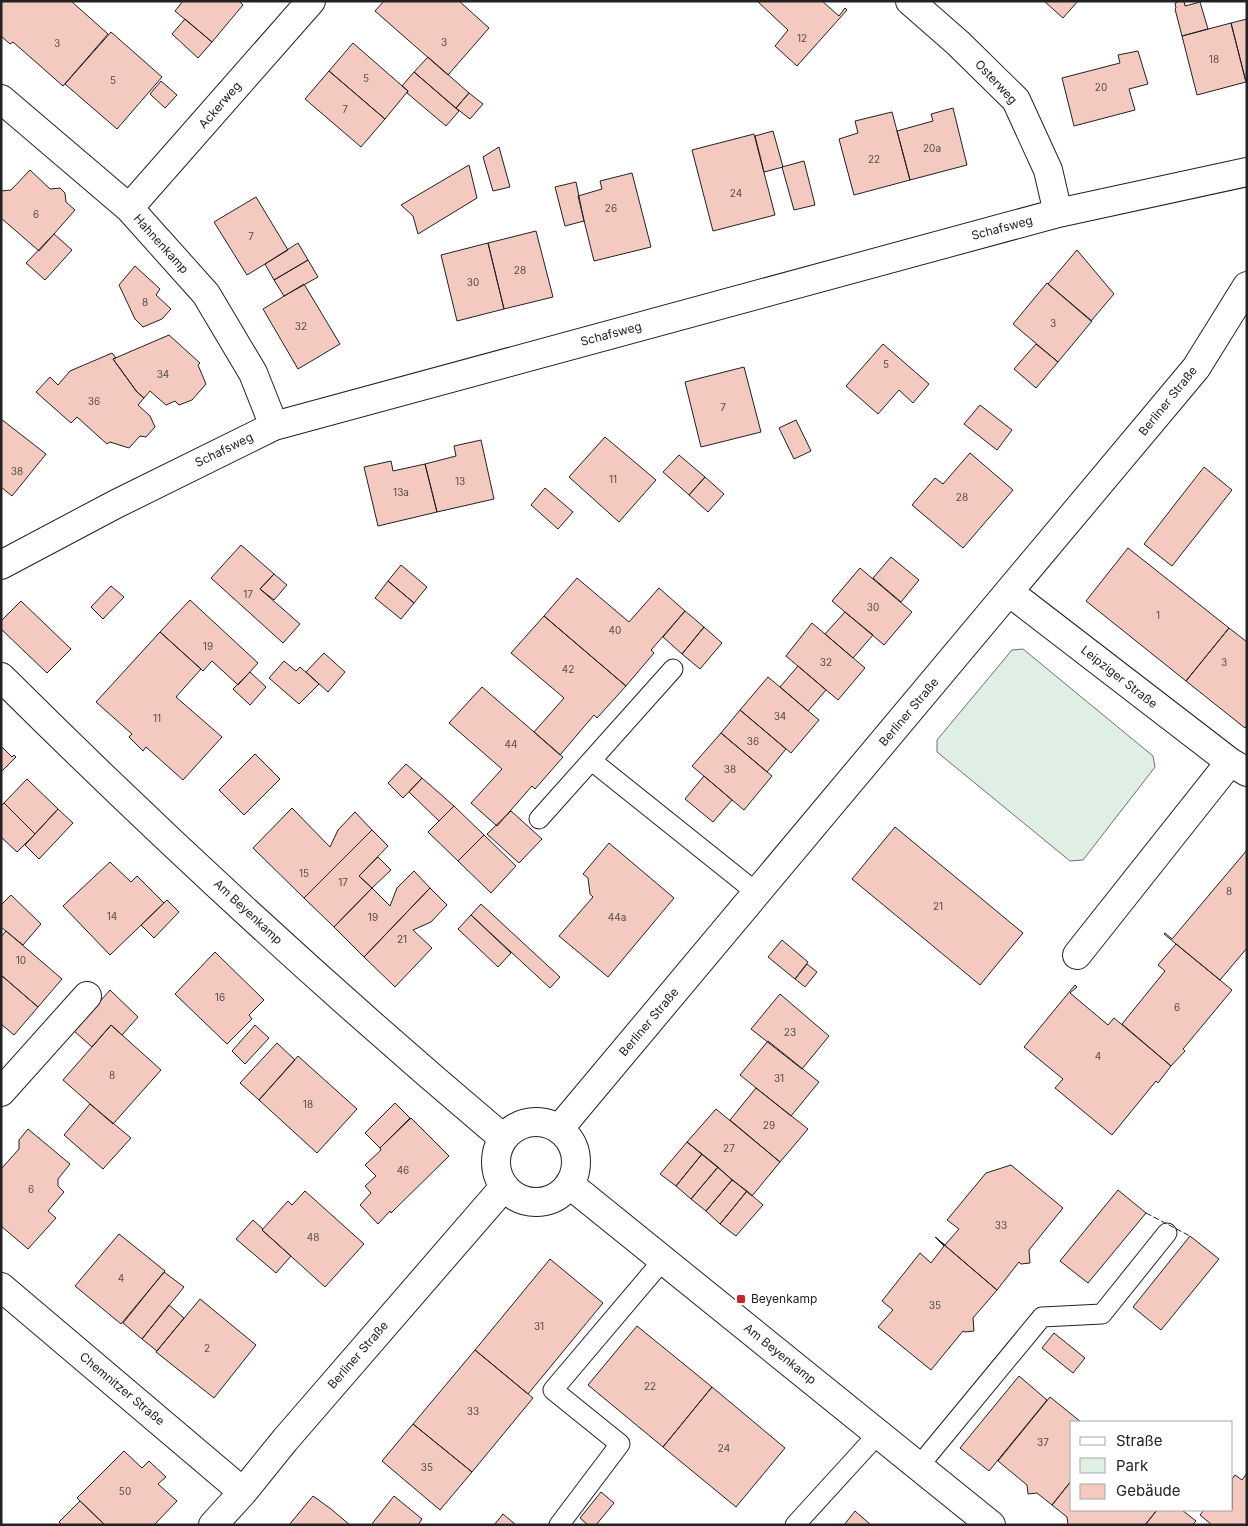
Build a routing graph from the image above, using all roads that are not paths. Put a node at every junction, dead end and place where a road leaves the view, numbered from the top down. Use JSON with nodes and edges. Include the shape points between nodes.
{"nodes":[{"id":1,"x":311,"y":1,"type":"edge"},
{"id":2,"x":910,"y":1,"type":"edge"},
{"id":3,"x":1,"y":99,"type":"edge"},
{"id":4,"x":1247,"y":172,"type":"edge"},
{"id":5,"x":129,"y":208,"type":"junction"},
{"id":6,"x":1058,"y":212,"type":"junction"},
{"id":7,"x":1247,"y":286,"type":"edge"},
{"id":8,"x":274,"y":426,"type":"junction"},
{"id":9,"x":1,"y":565,"type":"edge"},
{"id":10,"x":1009,"y":592,"type":"junction"},
{"id":11,"x":673,"y":669,"type":"dead end"},
{"id":12,"x":1,"y":677,"type":"edge"},
{"id":13,"x":592,"y":761,"type":"junction"},
{"id":14,"x":1238,"y":767,"type":"edge"},
{"id":15,"x":538,"y":820,"type":"dead end"},
{"id":16,"x":757,"y":892,"type":"junction"},
{"id":17,"x":1077,"y":954,"type":"dead end"},
{"id":18,"x":87,"y":996,"type":"dead end"},
{"id":19,"x":1,"y":1092,"type":"edge"},
{"id":20,"x":559,"y":1129,"type":"junction"},
{"id":21,"x":503,"y":1138,"type":"junction"},
{"id":22,"x":569,"y":1184,"type":"junction"},
{"id":23,"x":504,"y":1187,"type":"junction"},
{"id":24,"x":1167,"y":1233,"type":"dead end"},
{"id":25,"x":663,"y":1260,"type":"junction"},
{"id":26,"x":1,"y":1287,"type":"edge"},
{"id":27,"x":878,"y":1434,"type":"junction"},
{"id":28,"x":918,"y":1466,"type":"junction"},
{"id":29,"x":243,"y":1492,"type":"junction"},
{"id":30,"x":214,"y":1525,"type":"edge"},
{"id":31,"x":559,"y":1525,"type":"edge"},
{"id":32,"x":795,"y":1525,"type":"edge"},
{"id":33,"x":991,"y":1525,"type":"edge"}],
"edges":[{"from":1,"to":5,"type":"street","name":"Ackerweg"},
{"from":2,"to":6,"type":"street","name":"Osterweg","via":[[1016,100],[1048,170]]},
{"from":3,"to":5,"type":"street","name":"Hahnenkamp"},
{"from":4,"to":6,"type":"street","name":"Schafsweg"},
{"from":5,"to":8,"type":"street","name":"Hahnenkamp","via":[[206,294],[253,373]]},
{"from":6,"to":8,"type":"street","name":"Schafsweg"},
{"from":7,"to":10,"type":"street","name":"Berliner Straße","via":[[1196,368]]},
{"from":8,"to":9,"type":"street","name":"Schafsweg"},
{"from":10,"to":14,"type":"street","name":"Leipziger Straße"},
{"from":10,"to":16,"type":"street","name":"Berliner Straße"},
{"from":11,"to":13,"type":"lane"},
{"from":12,"to":21,"type":"street","name":"Am Beyenkamp","via":[[75,751],[255,919],[413,1062]]},
{"from":13,"to":15,"type":"lane"},
{"from":13,"to":16,"type":"lane"},
{"from":14,"to":17,"type":"street","name":"Leipziger Straße"},
{"from":16,"to":20,"type":"street","name":"Berliner Straße"},
{"from":18,"to":19,"type":"street"},
{"from":20,"to":21,"type":"street","via":[[542,1122],[528,1122]]},
{"from":20,"to":22,"type":"street","via":[[569,1139],[575,1157]]},
{"from":21,"to":23,"type":"street","via":[[496,1152],[496,1166]]},
{"from":22,"to":23,"type":"street","via":[[556,1197],[539,1202],[513,1195]]},
{"from":22,"to":25,"type":"street","name":"Am Beyenkamp"},
{"from":23,"to":29,"type":"street","name":"Berliner Straße"},
{"from":24,"to":28,"type":"lane","via":[[1102,1314],[1042,1317]]},
{"from":25,"to":27,"type":"street","name":"Am Beyenkamp"},
{"from":25,"to":31,"type":"lane","via":[[553,1390],[620,1444]]},
{"from":26,"to":29,"type":"street","name":"Chemnitzer Straße"},
{"from":27,"to":28,"type":"street","name":"Am Beyenkamp"},
{"from":27,"to":32,"type":"lane"},
{"from":28,"to":33,"type":"street","name":"Am Beyenkamp"},
{"from":29,"to":30,"type":"street","name":"Berliner Straße"}]}
